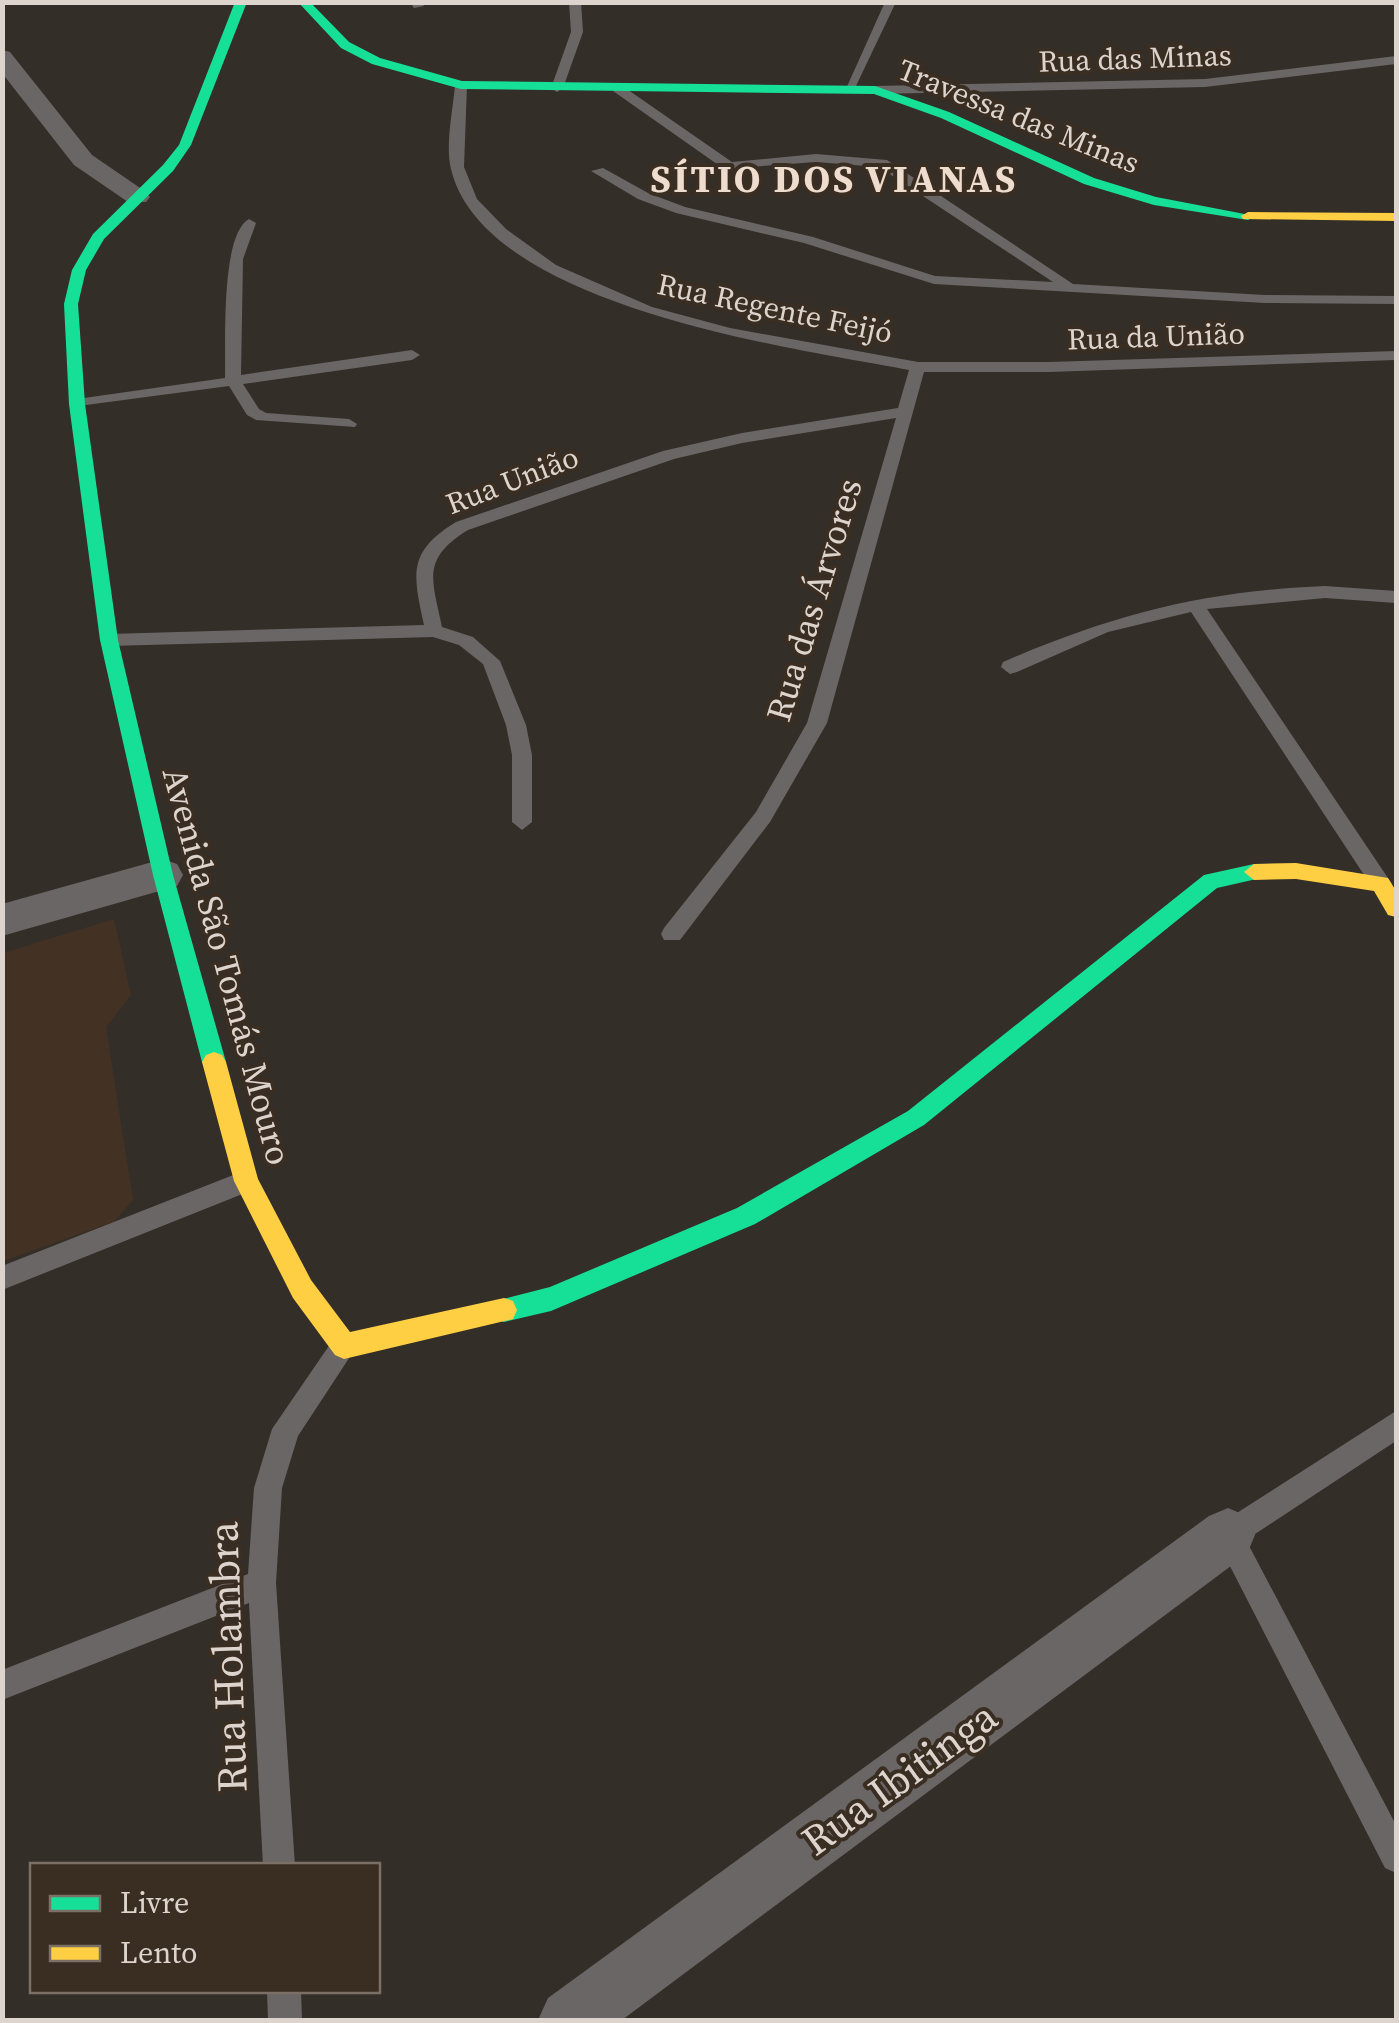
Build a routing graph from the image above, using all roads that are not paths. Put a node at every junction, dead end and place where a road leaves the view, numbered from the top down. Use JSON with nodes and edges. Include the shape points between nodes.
{"nodes":[{"id":1,"x":241,"y":2,"type":"edge"},
{"id":2,"x":303,"y":2,"type":"edge"},
{"id":3,"x":574,"y":2,"type":"edge"},
{"id":4,"x":890,"y":2,"type":"edge"},
{"id":5,"x":2,"y":57,"type":"edge"},
{"id":6,"x":1396,"y":60,"type":"edge"},
{"id":7,"x":462,"y":85,"type":"junction"},
{"id":8,"x":557,"y":88,"type":"junction"},
{"id":9,"x":617,"y":88,"type":"junction"},
{"id":10,"x":849,"y":88,"type":"junction"},
{"id":11,"x":875,"y":90,"type":"junction"},
{"id":12,"x":598,"y":171,"type":"dead end"},
{"id":13,"x":137,"y":197,"type":"junction"},
{"id":14,"x":1396,"y":217,"type":"edge"},
{"id":15,"x":250,"y":223,"type":"dead end"},
{"id":16,"x":1068,"y":286,"type":"junction"},
{"id":17,"x":1396,"y":300,"type":"edge"},
{"id":18,"x":412,"y":355,"type":"dead end"},
{"id":19,"x":1396,"y":356,"type":"edge"},
{"id":20,"x":918,"y":368,"type":"junction"},
{"id":21,"x":232,"y":381,"type":"junction"},
{"id":22,"x":77,"y":404,"type":"junction"},
{"id":23,"x":903,"y":412,"type":"junction"},
{"id":24,"x":349,"y":424,"type":"dead end"},
{"id":25,"x":1396,"y":596,"type":"edge"},
{"id":26,"x":1197,"y":607,"type":"junction"},
{"id":27,"x":434,"y":632,"type":"junction"},
{"id":28,"x":108,"y":640,"type":"junction"},
{"id":29,"x":1010,"y":667,"type":"dead end"},
{"id":30,"x":522,"y":822,"type":"dead end"},
{"id":31,"x":163,"y":875,"type":"junction"},
{"id":32,"x":1381,"y":884,"type":"junction"},
{"id":33,"x":1396,"y":909,"type":"edge"},
{"id":34,"x":2,"y":920,"type":"edge"},
{"id":35,"x":672,"y":934,"type":"dead end"},
{"id":36,"x":246,"y":1181,"type":"junction"},
{"id":37,"x":2,"y":1278,"type":"edge"},
{"id":38,"x":344,"y":1346,"type":"junction"},
{"id":39,"x":1396,"y":1425,"type":"edge"},
{"id":40,"x":1228,"y":1535,"type":"junction"},
{"id":41,"x":262,"y":1583,"type":"junction"},
{"id":42,"x":2,"y":1685,"type":"edge"},
{"id":43,"x":1396,"y":1856,"type":"edge"},
{"id":44,"x":279,"y":1863,"type":"edge"},
{"id":45,"x":284,"y":1993,"type":"edge"},
{"id":46,"x":285,"y":2020,"type":"edge"},
{"id":47,"x":570,"y":2020,"type":"edge"}],
"edges":[{"from":1,"to":13,"type":"street","name":"Avenida São Tomás Mouro","via":[[184,146]]},
{"from":2,"to":7,"type":"street","name":"Travessa das Minas","via":[[345,45],[376,61]]},
{"from":3,"to":8,"type":"lane","via":[[577,32]]},
{"from":4,"to":10,"type":"lane"},
{"from":5,"to":13,"type":"street","via":[[83,160]]},
{"from":6,"to":11,"type":"lane","name":"Rua das Minas","via":[[1205,83]]},
{"from":7,"to":8,"type":"street","name":"Travessa das Minas"},
{"from":7,"to":20,"type":"lane","name":"Rua Regente Feijó","via":[[457,168],[471,200],[551,268],[647,310],[712,328]]},
{"from":8,"to":9,"type":"street","name":"Travessa das Minas"},
{"from":9,"to":10,"type":"street","name":"Travessa das Minas"},
{"from":9,"to":16,"type":"lane","via":[[729,166],[816,158],[882,164]]},
{"from":10,"to":11,"type":"street","name":"Travessa das Minas"},
{"from":11,"to":14,"type":"street","name":"Travessa das Minas","via":[[1154,202],[1238,216]]},
{"from":12,"to":16,"type":"lane","via":[[681,210],[934,280]]},
{"from":13,"to":22,"type":"street","name":"Avenida São Tomás Mouro","via":[[98,237],[79,270],[71,304]]},
{"from":15,"to":21,"type":"lane","via":[[236,259]]},
{"from":16,"to":17,"type":"lane"},
{"from":18,"to":21,"type":"lane"},
{"from":19,"to":20,"type":"lane","name":"Rua da União"},
{"from":20,"to":23,"type":"lane","name":"Rua das Árvores"},
{"from":21,"to":22,"type":"lane"},
{"from":21,"to":24,"type":"lane","via":[[262,417]]},
{"from":22,"to":28,"type":"street","name":"Avenida São Tomás Mouro"},
{"from":23,"to":27,"type":"lane","name":"Rua União","via":[[669,454],[462,526],[425,554]]},
{"from":23,"to":35,"type":"lane","name":"Rua das Árvores","via":[[816,723],[763,817]]},
{"from":25,"to":26,"type":"lane","via":[[1296,592]]},
{"from":26,"to":29,"type":"lane","via":[[1098,630]]},
{"from":26,"to":32,"type":"lane"},
{"from":27,"to":28,"type":"lane"},
{"from":27,"to":30,"type":"lane","via":[[466,641],[491,661],[522,755]]},
{"from":28,"to":31,"type":"street","name":"Avenida São Tomás Mouro"},
{"from":31,"to":34,"type":"street"},
{"from":31,"to":36,"type":"street","name":"Avenida São Tomás Mouro"},
{"from":32,"to":33,"type":"street"},
{"from":32,"to":38,"type":"street","via":[[1287,870],[1248,870],[1211,881],[916,1118],[746,1216],[552,1299]]},
{"from":36,"to":37,"type":"lane"},
{"from":36,"to":38,"type":"street","name":"Avenida São Tomás Mouro","via":[[302,1289]]},
{"from":38,"to":41,"type":"lane","name":"Rua Holambra","via":[[286,1429],[268,1488]]},
{"from":39,"to":40,"type":"lane"},
{"from":40,"to":43,"type":"lane"},
{"from":40,"to":47,"type":"street","name":"Rua Ibitinga"},
{"from":41,"to":42,"type":"lane"},
{"from":41,"to":44,"type":"lane","name":"Rua Holambra"},
{"from":45,"to":46,"type":"lane"}]}
